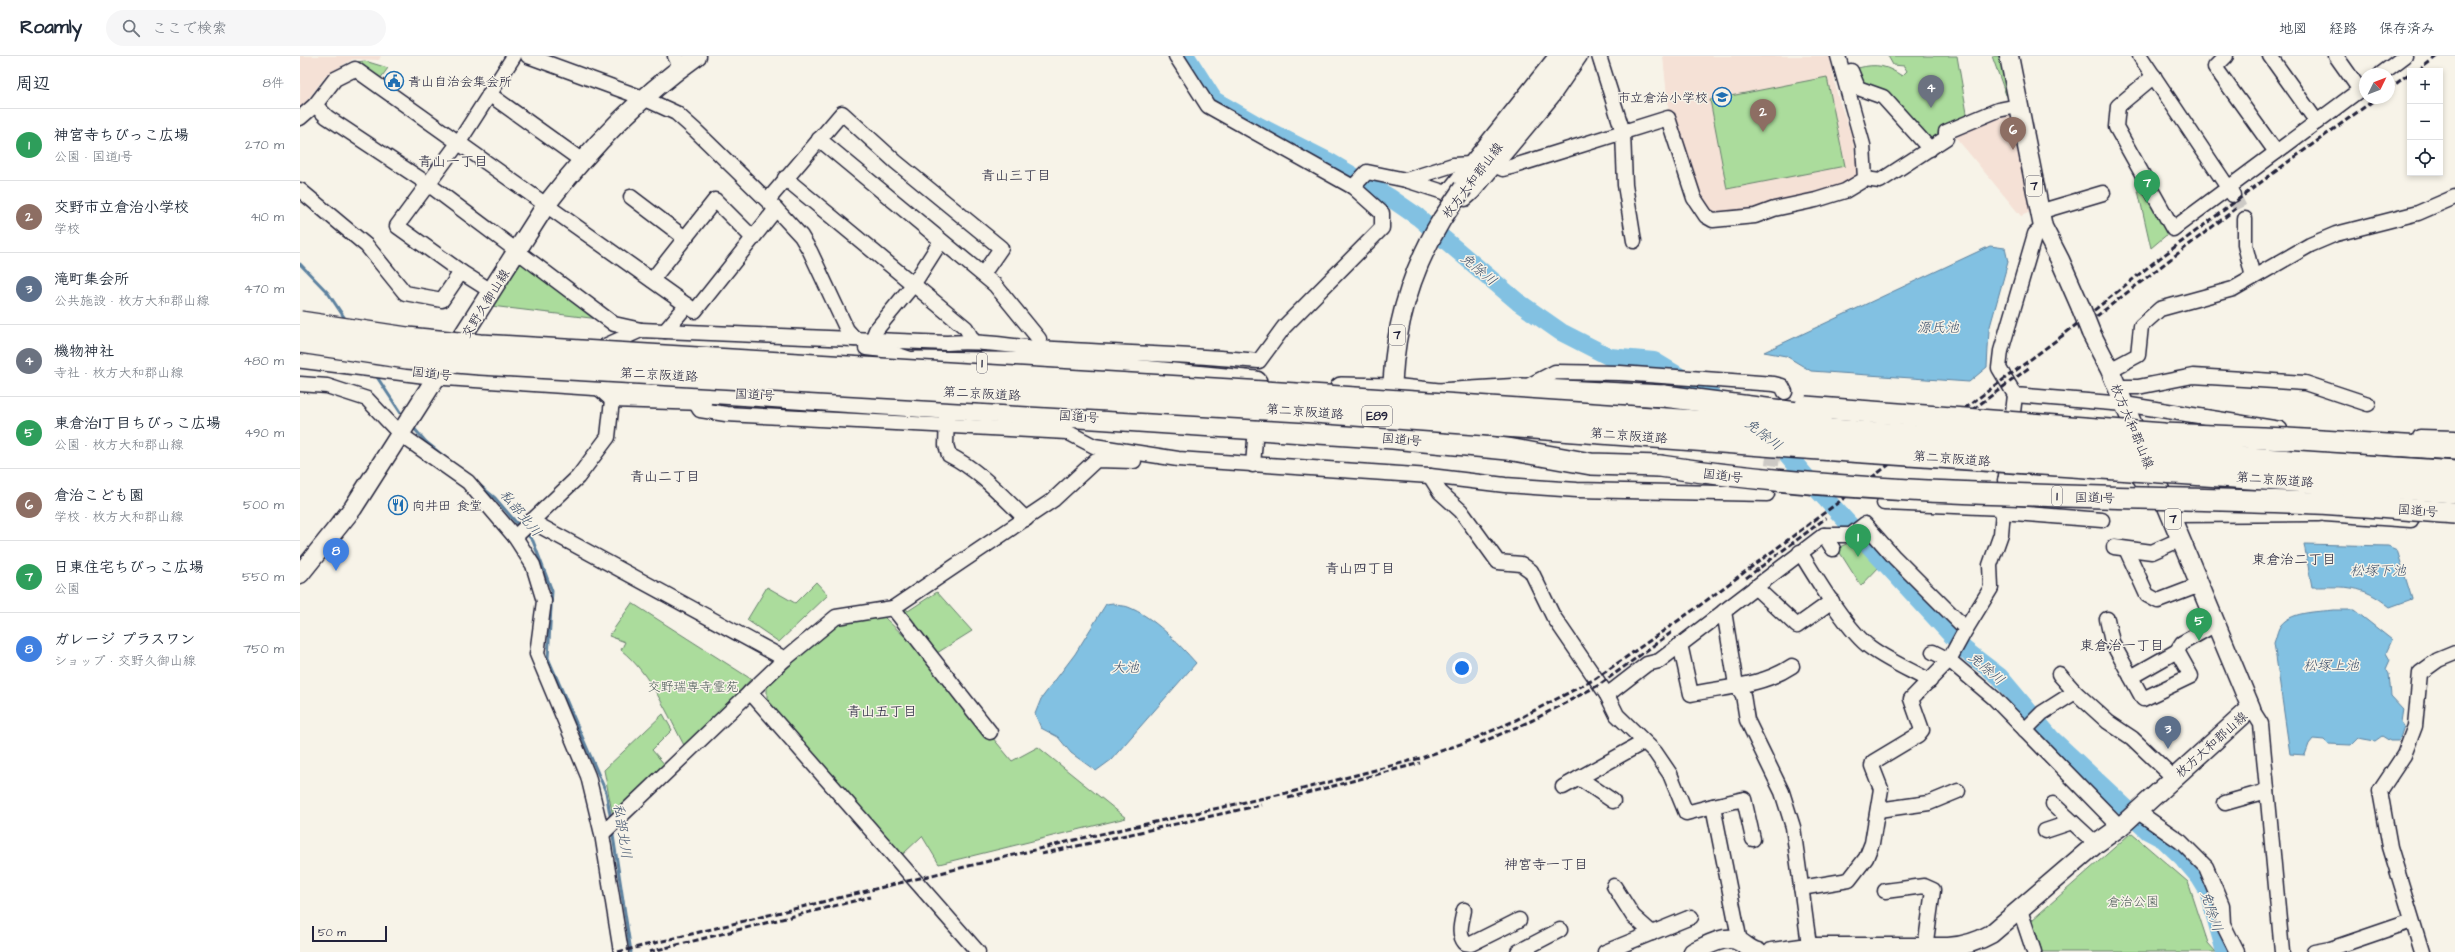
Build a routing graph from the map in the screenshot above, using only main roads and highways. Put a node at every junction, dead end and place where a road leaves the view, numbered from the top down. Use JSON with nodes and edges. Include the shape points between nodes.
{"nodes":[{"id":1,"x":697,"y":56,"type":"edge"},
{"id":2,"x":1569,"y":56,"type":"edge"},
{"id":3,"x":2009,"y":56,"type":"edge"},
{"id":4,"x":678,"y":62,"type":"edge"},
{"id":5,"x":300,"y":311,"type":"edge"},
{"id":6,"x":300,"y":322,"type":"edge"},
{"id":7,"x":463,"y":337,"type":"junction"},
{"id":8,"x":300,"y":342,"type":"edge"},
{"id":9,"x":300,"y":357,"type":"edge"},
{"id":10,"x":438,"y":374,"type":"junction"},
{"id":11,"x":1392,"y":389,"type":"junction"},
{"id":12,"x":1664,"y":396,"type":"junction"},
{"id":13,"x":1393,"y":438,"type":"junction"},
{"id":14,"x":2455,"y":449,"type":"edge"},
{"id":15,"x":2455,"y":459,"type":"edge"},
{"id":16,"x":1660,"y":466,"type":"junction"},
{"id":17,"x":2455,"y":472,"type":"edge"},
{"id":18,"x":2455,"y":492,"type":"edge"},
{"id":19,"x":2455,"y":502,"type":"edge"},
{"id":20,"x":2455,"y":513,"type":"edge"},
{"id":21,"x":300,"y":574,"type":"edge"},
{"id":22,"x":1810,"y":950,"type":"edge"},
{"id":23,"x":1693,"y":952,"type":"edge"},
{"id":24,"x":1758,"y":952,"type":"edge"},
{"id":25,"x":1772,"y":952,"type":"edge"}],
"edges":[{"from":1,"to":4,"type":"main road","name":"交野久御山線"},
{"from":2,"to":11,"type":"main road","name":"枚方大和郡山線","number":"7","bridge":true,"via":[[1463,188],[1437,228],[1416,270],[1400,319]]},
{"from":3,"to":22,"type":"main road","name":"枚方大和郡山線","number":"7","bridge":true,"via":[[2041,219],[2110,370],[2251,708],[2130,817],[1991,934],[1962,946]]},
{"from":4,"to":7,"type":"main road","name":"交野久御山線","via":[[581,160],[546,205]]},
{"from":5,"to":7,"type":"highway","number":"1"},
{"from":6,"to":17,"type":"highway","name":"第二京阪道路","number":"E89","bridge":true,"via":[[400,337],[480,345],[1296,394]]},
{"from":7,"to":10,"type":"main road","name":"交野久御山線"},
{"from":7,"to":11,"type":"highway","number":"1","via":[[919,362],[947,353],[1315,388]]},
{"from":8,"to":18,"type":"highway","name":"第二京阪道路","number":"E89","bridge":true,"via":[[407,358],[480,364],[1300,411]]},
{"from":9,"to":10,"type":"highway","name":"国道1号","number":"1"},
{"from":10,"to":13,"type":"highway","name":"国道1号","number":"1","via":[[829,399],[947,416]]},
{"from":10,"to":21,"type":"main road","name":"交野久御山線","via":[[354,508]]},
{"from":11,"to":12,"type":"highway","number":"1","via":[[1439,394],[1522,389]]},
{"from":11,"to":13,"type":"main road","name":"枚方大和郡山線","number":"7"},
{"from":12,"to":14,"type":"highway","number":"1","bridge":true,"via":[[2164,434]]},
{"from":12,"to":15,"type":"highway","bridge":true,"via":[[1832,418]]},
{"from":13,"to":16,"type":"highway","name":"国道1号","number":"1","via":[[1508,449],[1591,464]]},
{"from":16,"to":19,"type":"highway","bridge":true,"via":[[1811,470],[2101,489]]},
{"from":16,"to":20,"type":"highway","name":"国道1号","number":"1","bridge":true,"via":[[1787,481],[2040,496],[2290,502]]},
{"from":22,"to":25,"type":"main road","name":"枚方大和郡山線"},
{"from":23,"to":24,"type":"main road","via":[[1725,939],[1740,942]]}]}
